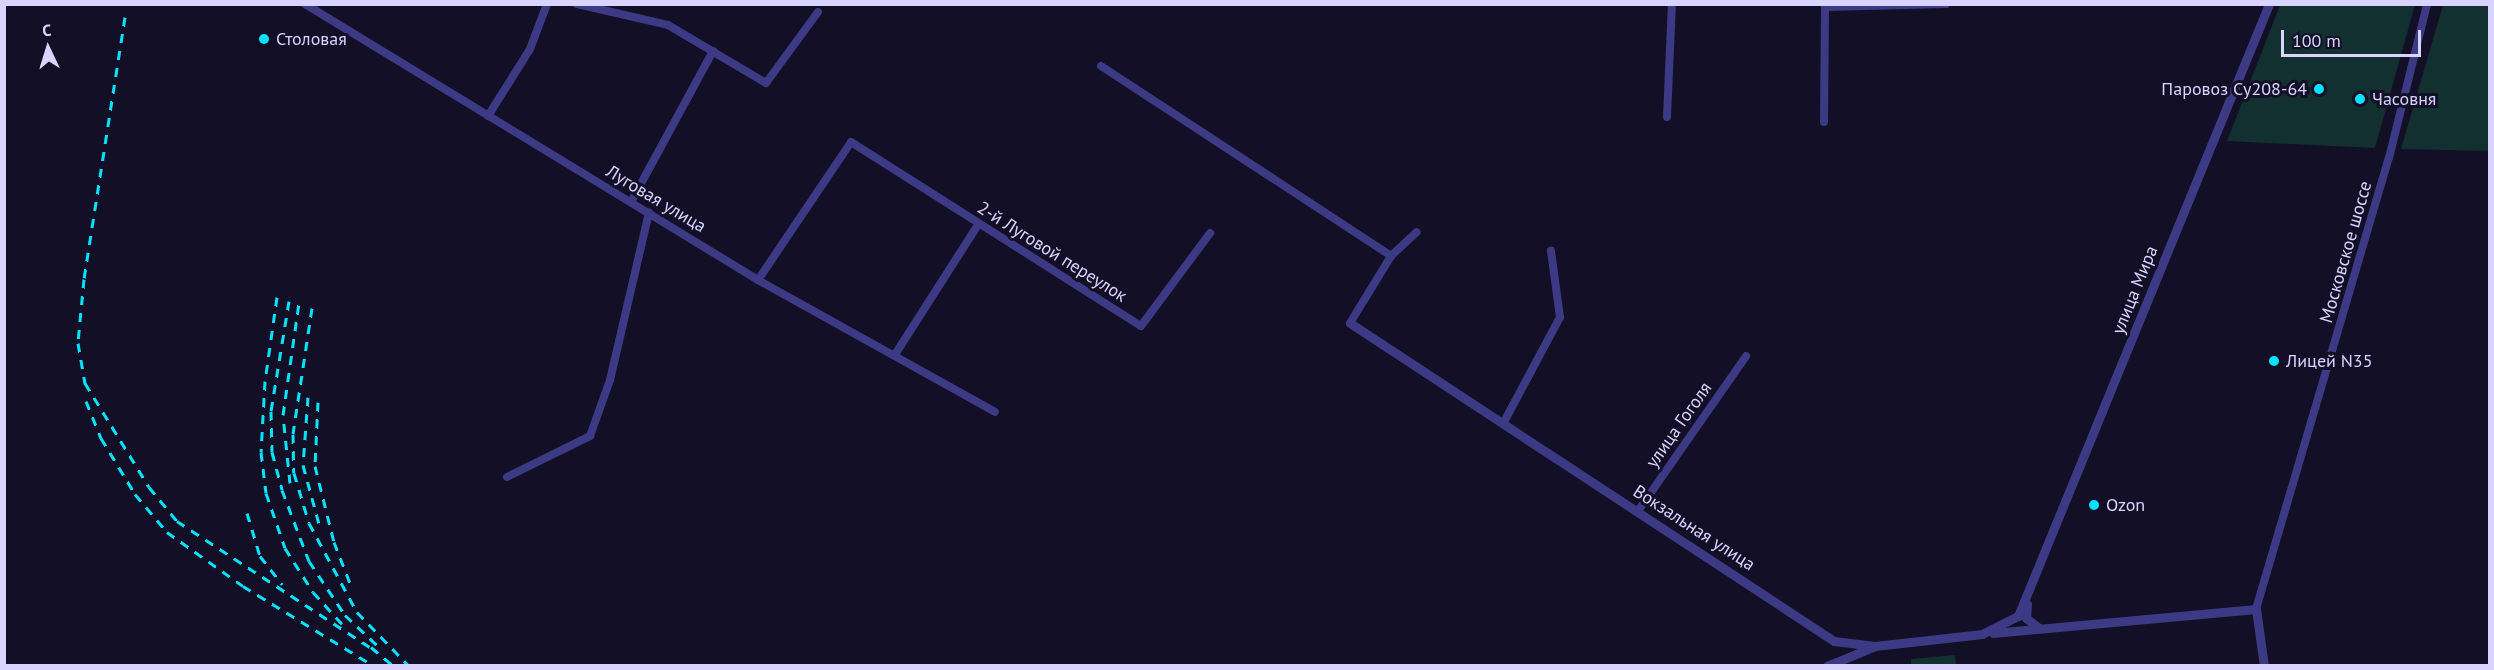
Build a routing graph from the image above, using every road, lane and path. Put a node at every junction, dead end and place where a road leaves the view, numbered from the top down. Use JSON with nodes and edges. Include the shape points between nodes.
{"nodes":[{"id":1,"x":305,"y":4,"type":"edge"},
{"id":2,"x":547,"y":4,"type":"edge"},
{"id":3,"x":577,"y":4,"type":"edge"},
{"id":4,"x":1672,"y":4,"type":"edge"},
{"id":5,"x":1946,"y":4,"type":"edge"},
{"id":6,"x":2269,"y":4,"type":"edge"},
{"id":7,"x":2427,"y":4,"type":"edge"},
{"id":8,"x":1825,"y":6,"type":"edge"},
{"id":9,"x":818,"y":12,"type":"dead end"},
{"id":10,"x":713,"y":51,"type":"junction"},
{"id":11,"x":1101,"y":66,"type":"dead end"},
{"id":12,"x":488,"y":116,"type":"junction"},
{"id":13,"x":1667,"y":117,"type":"dead end"},
{"id":14,"x":1824,"y":122,"type":"dead end"},
{"id":15,"x":631,"y":202,"type":"junction"},
{"id":16,"x":649,"y":212,"type":"junction"},
{"id":17,"x":979,"y":223,"type":"junction"},
{"id":18,"x":1417,"y":232,"type":"dead end"},
{"id":19,"x":1210,"y":233,"type":"dead end"},
{"id":20,"x":1551,"y":251,"type":"dead end"},
{"id":21,"x":1391,"y":256,"type":"junction"},
{"id":22,"x":758,"y":280,"type":"junction"},
{"id":23,"x":1350,"y":323,"type":"joint"},
{"id":24,"x":896,"y":354,"type":"junction"},
{"id":25,"x":1746,"y":356,"type":"dead end"},
{"id":26,"x":995,"y":412,"type":"dead end"},
{"id":27,"x":1504,"y":422,"type":"junction"},
{"id":28,"x":507,"y":477,"type":"dead end"},
{"id":29,"x":1638,"y":511,"type":"junction"},
{"id":30,"x":2030,"y":587,"type":"junction"},
{"id":31,"x":2256,"y":609,"type":"junction"},
{"id":32,"x":2041,"y":629,"type":"junction"},
{"id":33,"x":1982,"y":634,"type":"junction"},
{"id":34,"x":1875,"y":646,"type":"junction"},
{"id":35,"x":1827,"y":666,"type":"edge"},
{"id":36,"x":2264,"y":666,"type":"edge"}],
"edges":[{"from":1,"to":12,"type":"street","name":"Луговая улица"},
{"from":2,"to":12,"type":"street","via":[[530,49]]},
{"from":3,"to":10,"type":"street","via":[[668,25]]},
{"from":4,"to":13,"type":"street"},
{"from":5,"to":8,"type":"street"},
{"from":6,"to":30,"type":"street","name":"улица Мира"},
{"from":7,"to":31,"type":"street","name":"Московское шоссе","via":[[2389,158]]},
{"from":8,"to":14,"type":"street"},
{"from":9,"to":10,"type":"street","via":[[766,83]]},
{"from":10,"to":15,"type":"street"},
{"from":11,"to":21,"type":"street"},
{"from":12,"to":15,"type":"street","name":"Луговая улица"},
{"from":15,"to":16,"type":"street","name":"Луговая улица"},
{"from":16,"to":22,"type":"street","name":"Луговая улица"},
{"from":16,"to":28,"type":"street","via":[[610,380],[590,436]]},
{"from":17,"to":19,"type":"street","name":"2-й Луговой переулок","via":[[1141,326]]},
{"from":17,"to":22,"type":"street","name":"2-й Луговой переулок","via":[[851,142]]},
{"from":17,"to":24,"type":"street"},
{"from":18,"to":21,"type":"street"},
{"from":20,"to":27,"type":"street","via":[[1560,317]]},
{"from":21,"to":23,"type":"street"},
{"from":22,"to":24,"type":"street","name":"Луговая улица"},
{"from":23,"to":27,"type":"street","name":"Вокзальная улица"},
{"from":24,"to":26,"type":"street","name":"Луговая улица"},
{"from":25,"to":29,"type":"street","name":"улица Гоголя"},
{"from":27,"to":29,"type":"street","name":"Вокзальная улица"},
{"from":29,"to":34,"type":"street","name":"Вокзальная улица","via":[[1834,641]]},
{"from":30,"to":32,"type":"street","via":[[2026,618]]},
{"from":30,"to":33,"type":"street","name":"Вокзальная улица","via":[[2018,616]]},
{"from":31,"to":32,"type":"street"},
{"from":31,"to":36,"type":"street"},
{"from":32,"to":33,"type":"street"},
{"from":33,"to":34,"type":"street","name":"Вокзальная улица"},
{"from":34,"to":35,"type":"street"}]}
